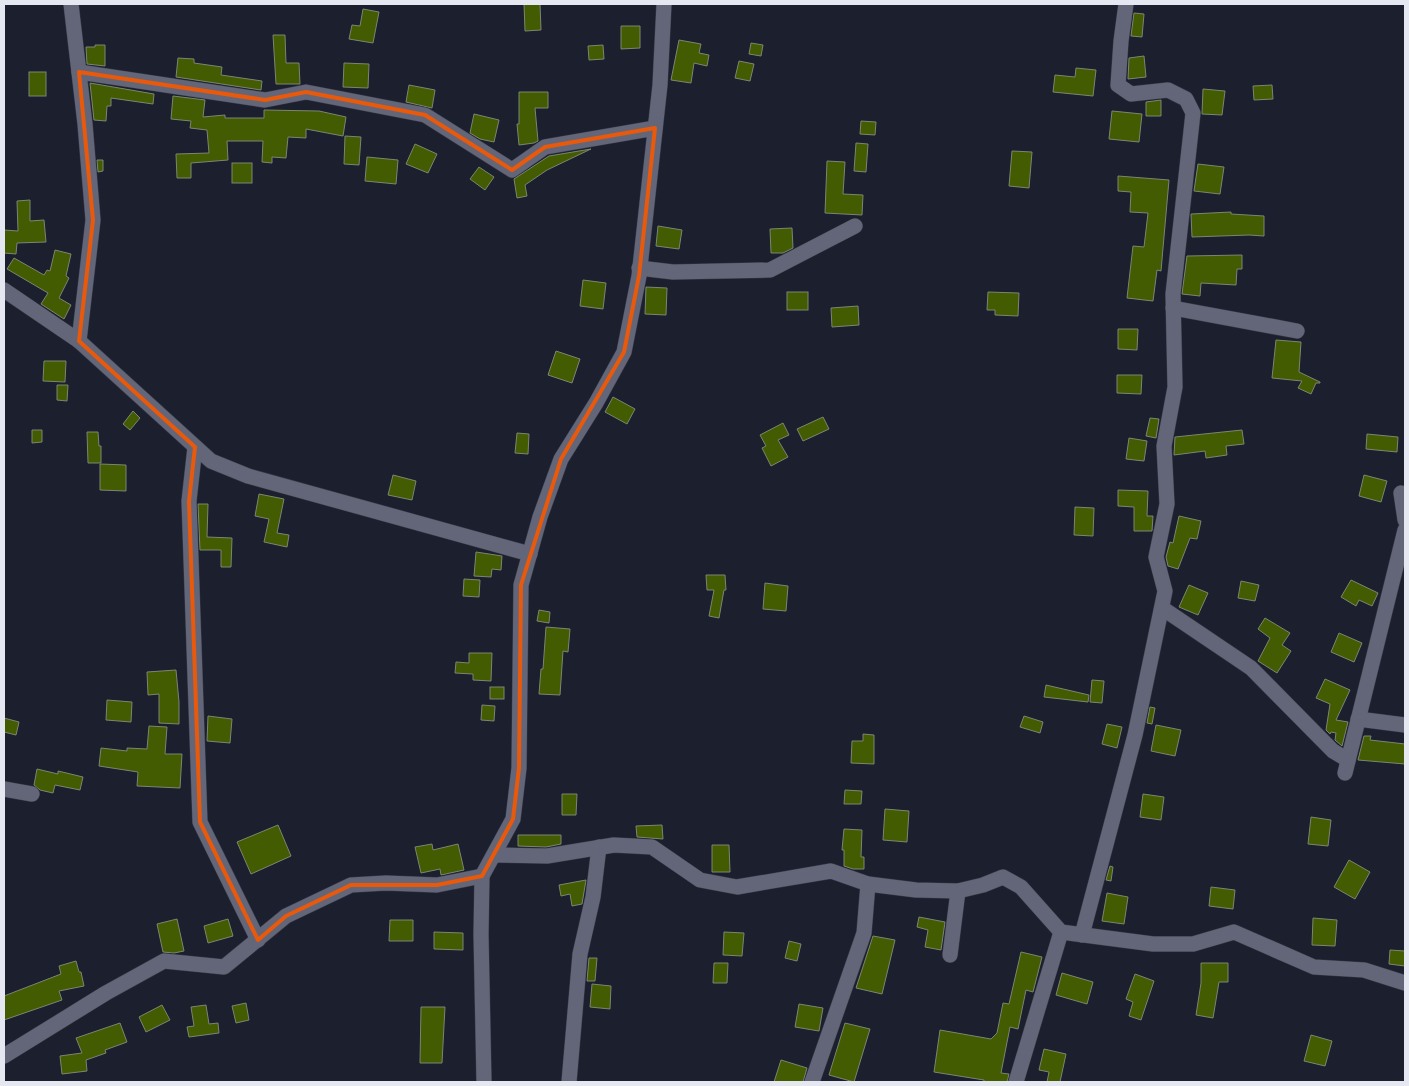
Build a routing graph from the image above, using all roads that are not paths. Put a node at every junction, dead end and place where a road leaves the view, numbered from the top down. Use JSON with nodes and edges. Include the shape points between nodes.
{"nodes":[{"id":1,"x":71,"y":4,"type":"edge"},
{"id":2,"x":664,"y":4,"type":"edge"},
{"id":3,"x":1126,"y":4,"type":"edge"},
{"id":4,"x":79,"y":72,"type":"junction"},
{"id":5,"x":655,"y":128,"type":"junction"},
{"id":6,"x":855,"y":226,"type":"dead end"},
{"id":7,"x":640,"y":268,"type":"junction"},
{"id":8,"x":4,"y":290,"type":"edge"},
{"id":9,"x":1174,"y":308,"type":"junction"},
{"id":10,"x":1298,"y":331,"type":"dead end"},
{"id":11,"x":79,"y":341,"type":"junction"},
{"id":12,"x":195,"y":447,"type":"junction"},
{"id":13,"x":1401,"y":493,"type":"dead end"},
{"id":14,"x":1405,"y":520,"type":"edge"},
{"id":15,"x":1405,"y":530,"type":"edge"},
{"id":16,"x":530,"y":554,"type":"junction"},
{"id":17,"x":1162,"y":608,"type":"junction"},
{"id":18,"x":1358,"y":719,"type":"junction"},
{"id":19,"x":1405,"y":725,"type":"edge"},
{"id":20,"x":4,"y":789,"type":"edge"},
{"id":21,"x":32,"y":794,"type":"dead end"},
{"id":22,"x":599,"y":847,"type":"junction"},
{"id":23,"x":494,"y":855,"type":"junction"},
{"id":24,"x":482,"y":876,"type":"junction"},
{"id":25,"x":868,"y":884,"type":"junction"},
{"id":26,"x":958,"y":891,"type":"junction"},
{"id":27,"x":1061,"y":932,"type":"junction"},
{"id":28,"x":1082,"y":935,"type":"junction"},
{"id":29,"x":258,"y":940,"type":"junction"},
{"id":30,"x":950,"y":955,"type":"dead end"},
{"id":31,"x":1405,"y":983,"type":"edge"},
{"id":32,"x":4,"y":1056,"type":"edge"},
{"id":33,"x":484,"y":1082,"type":"edge"},
{"id":34,"x":568,"y":1082,"type":"edge"},
{"id":35,"x":812,"y":1082,"type":"edge"},
{"id":36,"x":1016,"y":1082,"type":"edge"}],
"edges":[{"from":1,"to":4,"type":"street"},
{"from":2,"to":5,"type":"street"},
{"from":3,"to":9,"type":"street","via":[[1118,85],[1131,94],[1168,90],[1186,98],[1193,114]]},
{"from":4,"to":5,"type":"street","via":[[265,100],[306,92],[425,115],[512,170],[545,147]]},
{"from":4,"to":11,"type":"street","via":[[93,220]]},
{"from":5,"to":7,"type":"street"},
{"from":6,"to":7,"type":"street","via":[[770,270],[672,272]]},
{"from":7,"to":16,"type":"street","via":[[624,352],[561,459]]},
{"from":8,"to":11,"type":"street"},
{"from":9,"to":10,"type":"street"},
{"from":9,"to":17,"type":"street","via":[[1175,387],[1164,446],[1167,504],[1156,557],[1165,592]]},
{"from":11,"to":12,"type":"street"},
{"from":12,"to":16,"type":"street","via":[[211,461],[248,476]]},
{"from":12,"to":29,"type":"street","via":[[189,501],[200,822]]},
{"from":13,"to":14,"type":"street"},
{"from":15,"to":18,"type":"street"},
{"from":16,"to":23,"type":"street","via":[[521,585],[519,768],[514,819]]},
{"from":17,"to":18,"type":"street","via":[[1251,668],[1346,766]]},
{"from":17,"to":28,"type":"street","via":[[1136,735]]},
{"from":18,"to":19,"type":"street"},
{"from":20,"to":21,"type":"street"},
{"from":22,"to":23,"type":"street","via":[[547,856]]},
{"from":22,"to":25,"type":"street","via":[[652,847],[700,880],[737,887],[831,871]]},
{"from":22,"to":34,"type":"street","via":[[593,897],[580,954]]},
{"from":23,"to":24,"type":"street"},
{"from":24,"to":29,"type":"street","via":[[437,885],[351,885],[286,916]]},
{"from":24,"to":33,"type":"street"},
{"from":25,"to":26,"type":"street"},
{"from":25,"to":35,"type":"street","via":[[864,933]]},
{"from":26,"to":27,"type":"street","via":[[1003,877],[1021,887]]},
{"from":26,"to":30,"type":"street"},
{"from":27,"to":28,"type":"street"},
{"from":27,"to":36,"type":"street"},
{"from":28,"to":31,"type":"street","via":[[1153,944],[1193,944],[1234,932],[1314,967],[1364,970]]},
{"from":29,"to":32,"type":"street","via":[[224,967],[164,961]]}]}
